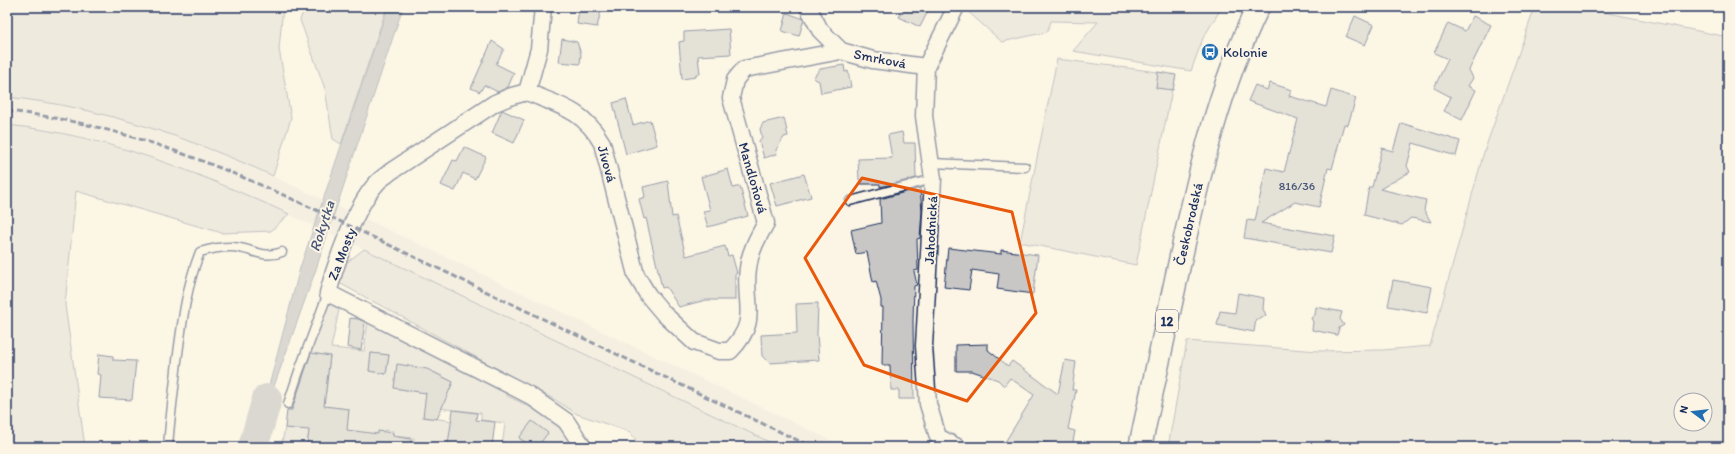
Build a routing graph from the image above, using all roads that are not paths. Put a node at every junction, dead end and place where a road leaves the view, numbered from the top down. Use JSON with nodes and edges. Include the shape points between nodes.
{"nodes":[{"id":1,"x":543,"y":7,"type":"edge"},
{"id":2,"x":808,"y":7,"type":"edge"},
{"id":3,"x":956,"y":7,"type":"edge"},
{"id":4,"x":1258,"y":7,"type":"edge"},
{"id":5,"x":841,"y":51,"type":"junction"},
{"id":6,"x":926,"y":67,"type":"junction"},
{"id":7,"x":527,"y":92,"type":"junction"},
{"id":8,"x":931,"y":163,"type":"junction"},
{"id":9,"x":1025,"y":167,"type":"dead end"},
{"id":10,"x":933,"y":179,"type":"junction"},
{"id":11,"x":850,"y":201,"type":"dead end"},
{"id":12,"x":282,"y":252,"type":"dead end"},
{"id":13,"x":636,"y":275,"type":"joint"},
{"id":14,"x":328,"y":293,"type":"junction"},
{"id":15,"x":288,"y":404,"type":"dead end"},
{"id":16,"x":168,"y":447,"type":"edge"},
{"id":17,"x":583,"y":447,"type":"edge"},
{"id":18,"x":957,"y":447,"type":"edge"},
{"id":19,"x":1140,"y":447,"type":"edge"}],
"edges":[{"from":1,"to":7,"type":"street","via":[[538,49]]},
{"from":2,"to":5,"type":"street","name":"Smrková","via":[[820,30]]},
{"from":3,"to":6,"type":"street","name":"Jahodnická"},
{"from":4,"to":19,"type":"main road","name":"Českobrodská","number":"12","via":[[1232,65],[1210,135]]},
{"from":5,"to":6,"type":"street","name":"Smrková","via":[[873,60]]},
{"from":5,"to":13,"type":"street","name":"Mandloňová","via":[[744,69],[735,80],[731,98],[766,223],[755,241],[748,268],[749,321],[738,343],[730,351],[719,351],[694,342],[664,314]]},
{"from":6,"to":8,"type":"street","name":"Jahodnická","via":[[924,116]]},
{"from":7,"to":13,"type":"street","name":"Jívová","via":[[570,109],[595,130],[602,143]]},
{"from":7,"to":14,"type":"street","name":"Za Mosty","via":[[495,104],[390,172],[376,184],[359,210],[334,269]]},
{"from":8,"to":9,"type":"lane"},
{"from":8,"to":10,"type":"street","name":"Jahodnická"},
{"from":10,"to":11,"type":"lane"},
{"from":10,"to":18,"type":"street","name":"Jahodnická","via":[[924,346],[928,404],[938,437]]},
{"from":12,"to":16,"type":"lane","via":[[272,256],[232,247],[200,252],[193,269],[183,318]]},
{"from":14,"to":15,"type":"lane"},
{"from":14,"to":17,"type":"street","name":"Za Mosty","via":[[529,395],[566,421]]}]}
